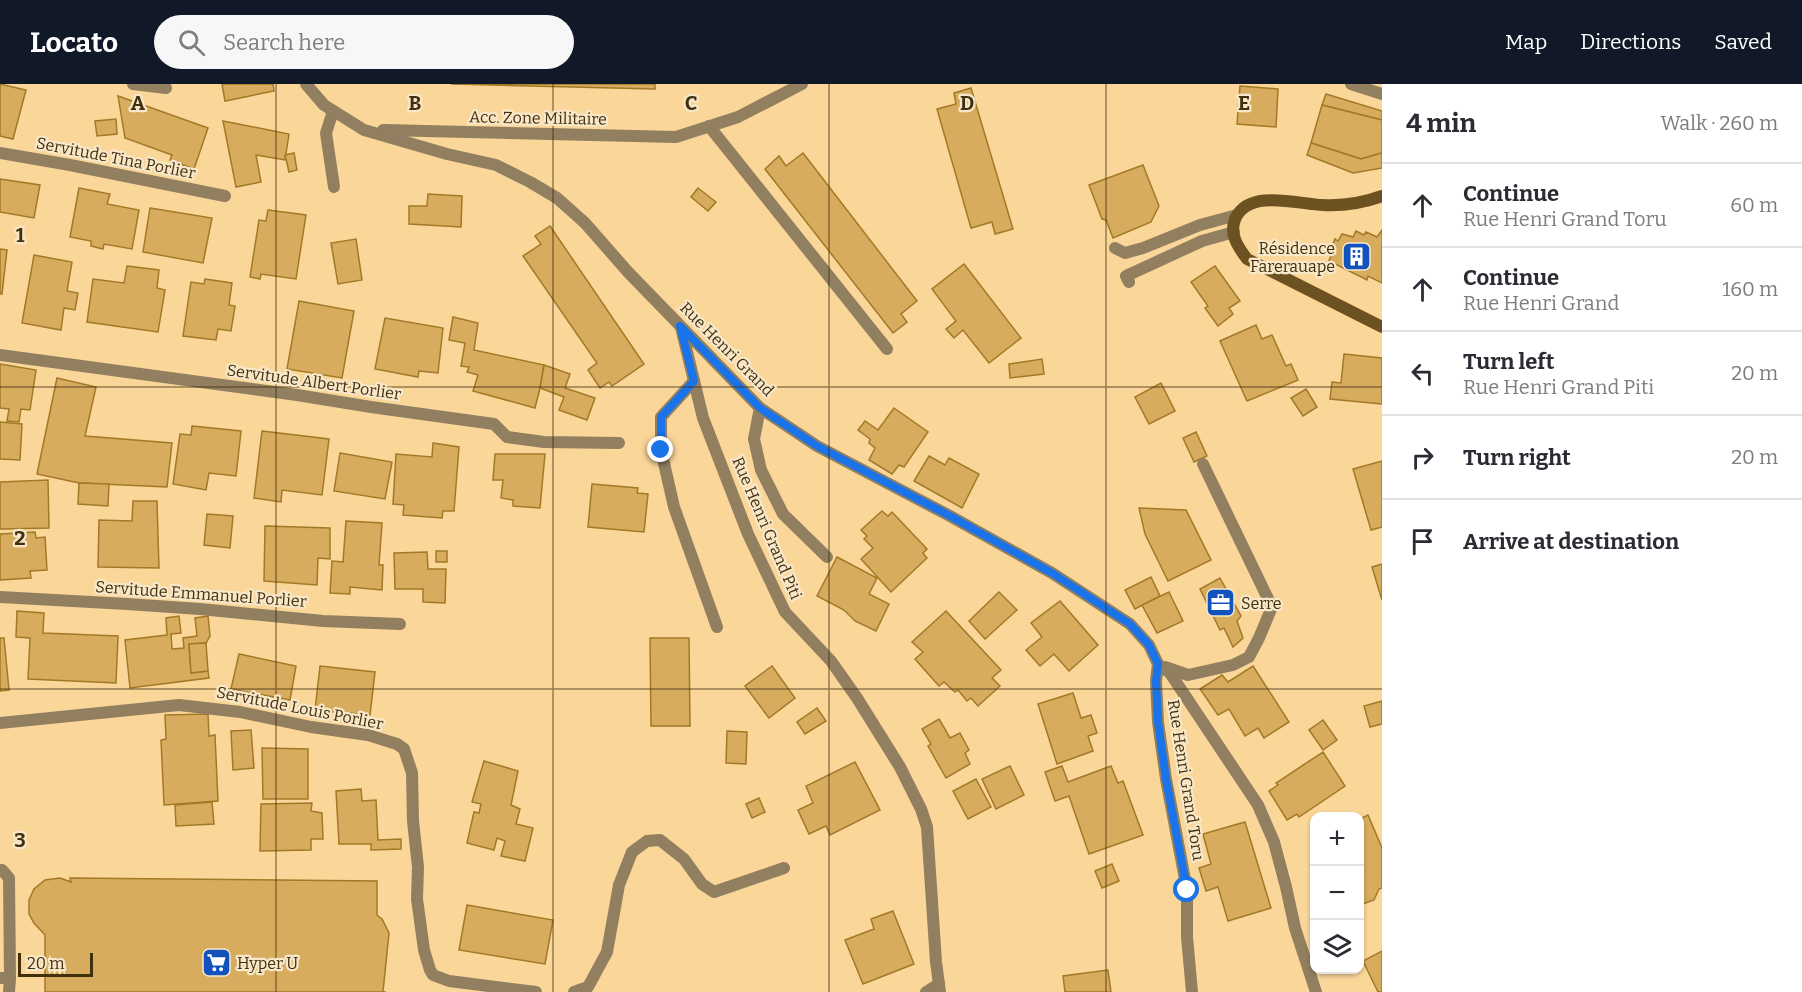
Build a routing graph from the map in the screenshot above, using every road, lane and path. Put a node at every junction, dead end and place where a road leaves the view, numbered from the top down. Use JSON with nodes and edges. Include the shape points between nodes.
{"nodes":[{"id":1,"x":133,"y":84,"type":"edge"},
{"id":2,"x":306,"y":84,"type":"edge"},
{"id":3,"x":802,"y":84,"type":"edge"},
{"id":4,"x":1350,"y":84,"type":"edge"},
{"id":5,"x":166,"y":88,"type":"dead end"},
{"id":6,"x":780,"y":89,"type":"edge"},
{"id":7,"x":1382,"y":94,"type":"edge"},
{"id":8,"x":333,"y":111,"type":"junction"},
{"id":9,"x":709,"y":126,"type":"junction"},
{"id":10,"x":364,"y":130,"type":"junction"},
{"id":11,"x":0,"y":153,"type":"edge"},
{"id":12,"x":334,"y":187,"type":"dead end"},
{"id":13,"x":225,"y":196,"type":"dead end"},
{"id":14,"x":1382,"y":196,"type":"edge"},
{"id":15,"x":1237,"y":215,"type":"junction"},
{"id":16,"x":1234,"y":232,"type":"junction"},
{"id":17,"x":1115,"y":248,"type":"dead end"},
{"id":18,"x":1129,"y":282,"type":"dead end"},
{"id":19,"x":680,"y":326,"type":"junction"},
{"id":20,"x":1382,"y":327,"type":"edge"},
{"id":21,"x":887,"y":349,"type":"dead end"},
{"id":22,"x":0,"y":355,"type":"edge"},
{"id":23,"x":694,"y":381,"type":"junction"},
{"id":24,"x":760,"y":408,"type":"junction"},
{"id":25,"x":618,"y":443,"type":"dead end"},
{"id":26,"x":1203,"y":464,"type":"dead end"},
{"id":27,"x":827,"y":557,"type":"dead end"},
{"id":28,"x":0,"y":597,"type":"edge"},
{"id":29,"x":400,"y":624,"type":"dead end"},
{"id":30,"x":717,"y":627,"type":"dead end"},
{"id":31,"x":1158,"y":664,"type":"junction"},
{"id":32,"x":0,"y":723,"type":"edge"},
{"id":33,"x":784,"y":868,"type":"dead end"},
{"id":34,"x":0,"y":870,"type":"edge"},
{"id":35,"x":5,"y":978,"type":"edge"},
{"id":36,"x":939,"y":988,"type":"edge"},
{"id":37,"x":9,"y":992,"type":"edge"},
{"id":38,"x":536,"y":992,"type":"edge"},
{"id":39,"x":574,"y":992,"type":"edge"},
{"id":40,"x":926,"y":992,"type":"edge"},
{"id":41,"x":1192,"y":992,"type":"edge"},
{"id":42,"x":1316,"y":992,"type":"edge"}],
"edges":[{"from":1,"to":5,"type":"street"},
{"from":2,"to":8,"type":"street","name":"Rue Henri Grand"},
{"from":3,"to":6,"type":"street","name":"Acc. Zone Militaire"},
{"from":4,"to":7,"type":"street"},
{"from":6,"to":9,"type":"street","name":"Acc. Zone Militaire","via":[[738,117]]},
{"from":8,"to":10,"type":"street","name":"Rue Henri Grand"},
{"from":8,"to":12,"type":"street","via":[[326,133]]},
{"from":9,"to":10,"type":"street","name":"Acc. Zone Militaire","via":[[676,137]]},
{"from":9,"to":21,"type":"street"},
{"from":10,"to":19,"type":"street","name":"Rue Henri Grand","via":[[496,165],[557,198]]},
{"from":11,"to":13,"type":"street","name":"Servitude Tina Porlier"},
{"from":14,"to":15,"type":"main road","via":[[1347,205],[1256,201]]},
{"from":15,"to":16,"type":"main road"},
{"from":15,"to":17,"type":"street","via":[[1125,253]]},
{"from":16,"to":18,"type":"street","via":[[1202,241],[1126,276]]},
{"from":16,"to":20,"type":"main road","via":[[1234,242],[1247,259]]},
{"from":19,"to":23,"type":"street","name":"Rue Henri Grand Piti"},
{"from":19,"to":24,"type":"street","name":"Rue Henri Grand"},
{"from":22,"to":25,"type":"street","name":"Servitude Albert Porlier","via":[[494,424],[507,437]]},
{"from":23,"to":30,"type":"street","via":[[661,417],[661,450],[674,507]]},
{"from":23,"to":36,"type":"street","name":"Rue Henri Grand Piti","via":[[703,418],[744,523],[785,612],[831,661],[857,698],[921,809],[927,827]]},
{"from":24,"to":27,"type":"street","via":[[754,439],[761,470],[783,514]]},
{"from":24,"to":31,"type":"street","name":"Rue Henri Grand","via":[[817,446],[1052,573],[1130,624],[1149,645]]},
{"from":26,"to":31,"type":"street","via":[[1272,607],[1249,657],[1233,665],[1188,675]]},
{"from":28,"to":29,"type":"street","name":"Servitude Emmanuel Porlier"},
{"from":31,"to":41,"type":"street","name":"Rue Henri Grand Toru","via":[[1158,722],[1187,890]]},
{"from":31,"to":42,"type":"street","via":[[1170,673],[1258,805],[1274,842]]},
{"from":32,"to":38,"type":"street","name":"Servitude Louis Porlier","via":[[179,705],[240,712],[368,735],[397,744],[404,749],[412,773],[417,899],[430,970],[449,981]]},
{"from":33,"to":39,"type":"street","via":[[714,892],[660,840],[647,841],[632,852],[619,885],[607,952],[588,987]]},
{"from":34,"to":35,"type":"street","via":[[9,878]]},
{"from":35,"to":37,"type":"street"},
{"from":36,"to":40,"type":"street"}]}
